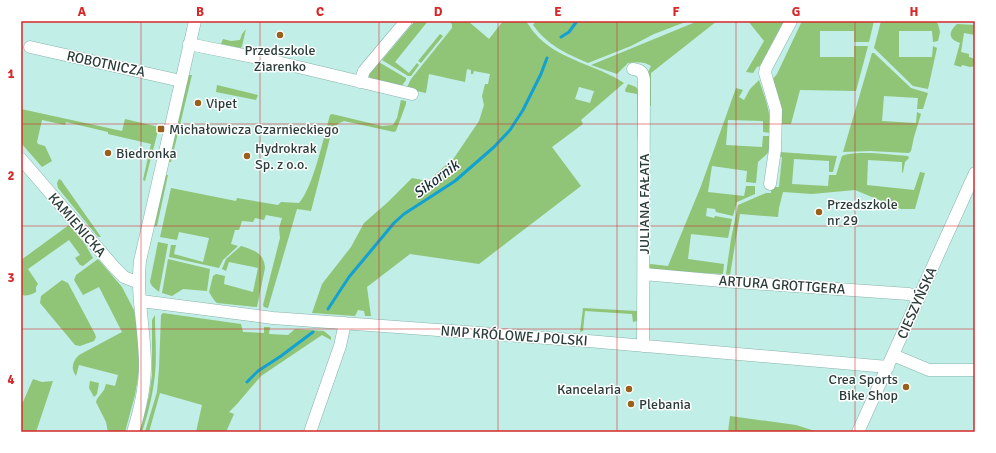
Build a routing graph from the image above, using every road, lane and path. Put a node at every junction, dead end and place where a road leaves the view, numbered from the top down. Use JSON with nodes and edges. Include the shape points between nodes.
{"nodes":[{"id":1,"x":195,"y":21,"type":"edge"},
{"id":2,"x":406,"y":21,"type":"edge"},
{"id":3,"x":791,"y":21,"type":"edge"},
{"id":4,"x":189,"y":44,"type":"junction"},
{"id":5,"x":30,"y":48,"type":"dead end"},
{"id":6,"x":633,"y":69,"type":"dead end"},
{"id":7,"x":181,"y":81,"type":"junction"},
{"id":8,"x":360,"y":82,"type":"junction"},
{"id":9,"x":412,"y":94,"type":"dead end"},
{"id":10,"x":21,"y":158,"type":"edge"},
{"id":11,"x":975,"y":174,"type":"edge"},
{"id":12,"x":770,"y":184,"type":"dead end"},
{"id":13,"x":644,"y":274,"type":"junction"},
{"id":14,"x":139,"y":284,"type":"junction"},
{"id":15,"x":919,"y":298,"type":"junction"},
{"id":16,"x":140,"y":301,"type":"junction"},
{"id":17,"x":344,"y":323,"type":"junction"},
{"id":18,"x":643,"y":346,"type":"junction"},
{"id":19,"x":893,"y":355,"type":"junction"},
{"id":20,"x":888,"y":367,"type":"junction"},
{"id":21,"x":975,"y":370,"type":"edge"},
{"id":22,"x":133,"y":432,"type":"edge"},
{"id":23,"x":310,"y":432,"type":"edge"},
{"id":24,"x":858,"y":432,"type":"edge"}],
"edges":[{"from":1,"to":4,"type":"street"},
{"from":2,"to":8,"type":"street","via":[[364,71]]},
{"from":3,"to":12,"type":"street","via":[[765,73],[776,110],[775,150]]},
{"from":4,"to":7,"type":"street"},
{"from":4,"to":8,"type":"street"},
{"from":5,"to":7,"type":"street","name":"ROBOTNICZA"},
{"from":6,"to":13,"type":"street","name":"JULIANA FAŁATA","via":[[642,72],[644,80]]},
{"from":7,"to":14,"type":"street","via":[[141,250]]},
{"from":8,"to":9,"type":"street"},
{"from":10,"to":14,"type":"street","name":"KAMIENICKA","via":[[124,278]]},
{"from":11,"to":15,"type":"street","name":"CIESZYŃSKA"},
{"from":13,"to":15,"type":"street","name":"ARTURA GROTTGERA","via":[[909,294]]},
{"from":13,"to":18,"type":"street","name":"JULIANA FAŁATA"},
{"from":14,"to":16,"type":"street"},
{"from":15,"to":19,"type":"street","name":"CIESZYŃSKA"},
{"from":16,"to":17,"type":"street","name":"NMP KRÓLOWEJ POLSKI","via":[[272,318]]},
{"from":16,"to":22,"type":"street","via":[[145,381]]},
{"from":17,"to":18,"type":"street","name":"NMP KRÓLOWEJ POLSKI"},
{"from":17,"to":23,"type":"street","via":[[340,346]]},
{"from":18,"to":20,"type":"street","name":"NMP KRÓLOWEJ POLSKI"},
{"from":19,"to":20,"type":"street","name":"CIESZYŃSKA"},
{"from":19,"to":21,"type":"street","via":[[929,370]]},
{"from":20,"to":24,"type":"street","name":"CIESZYŃSKA"}]}
